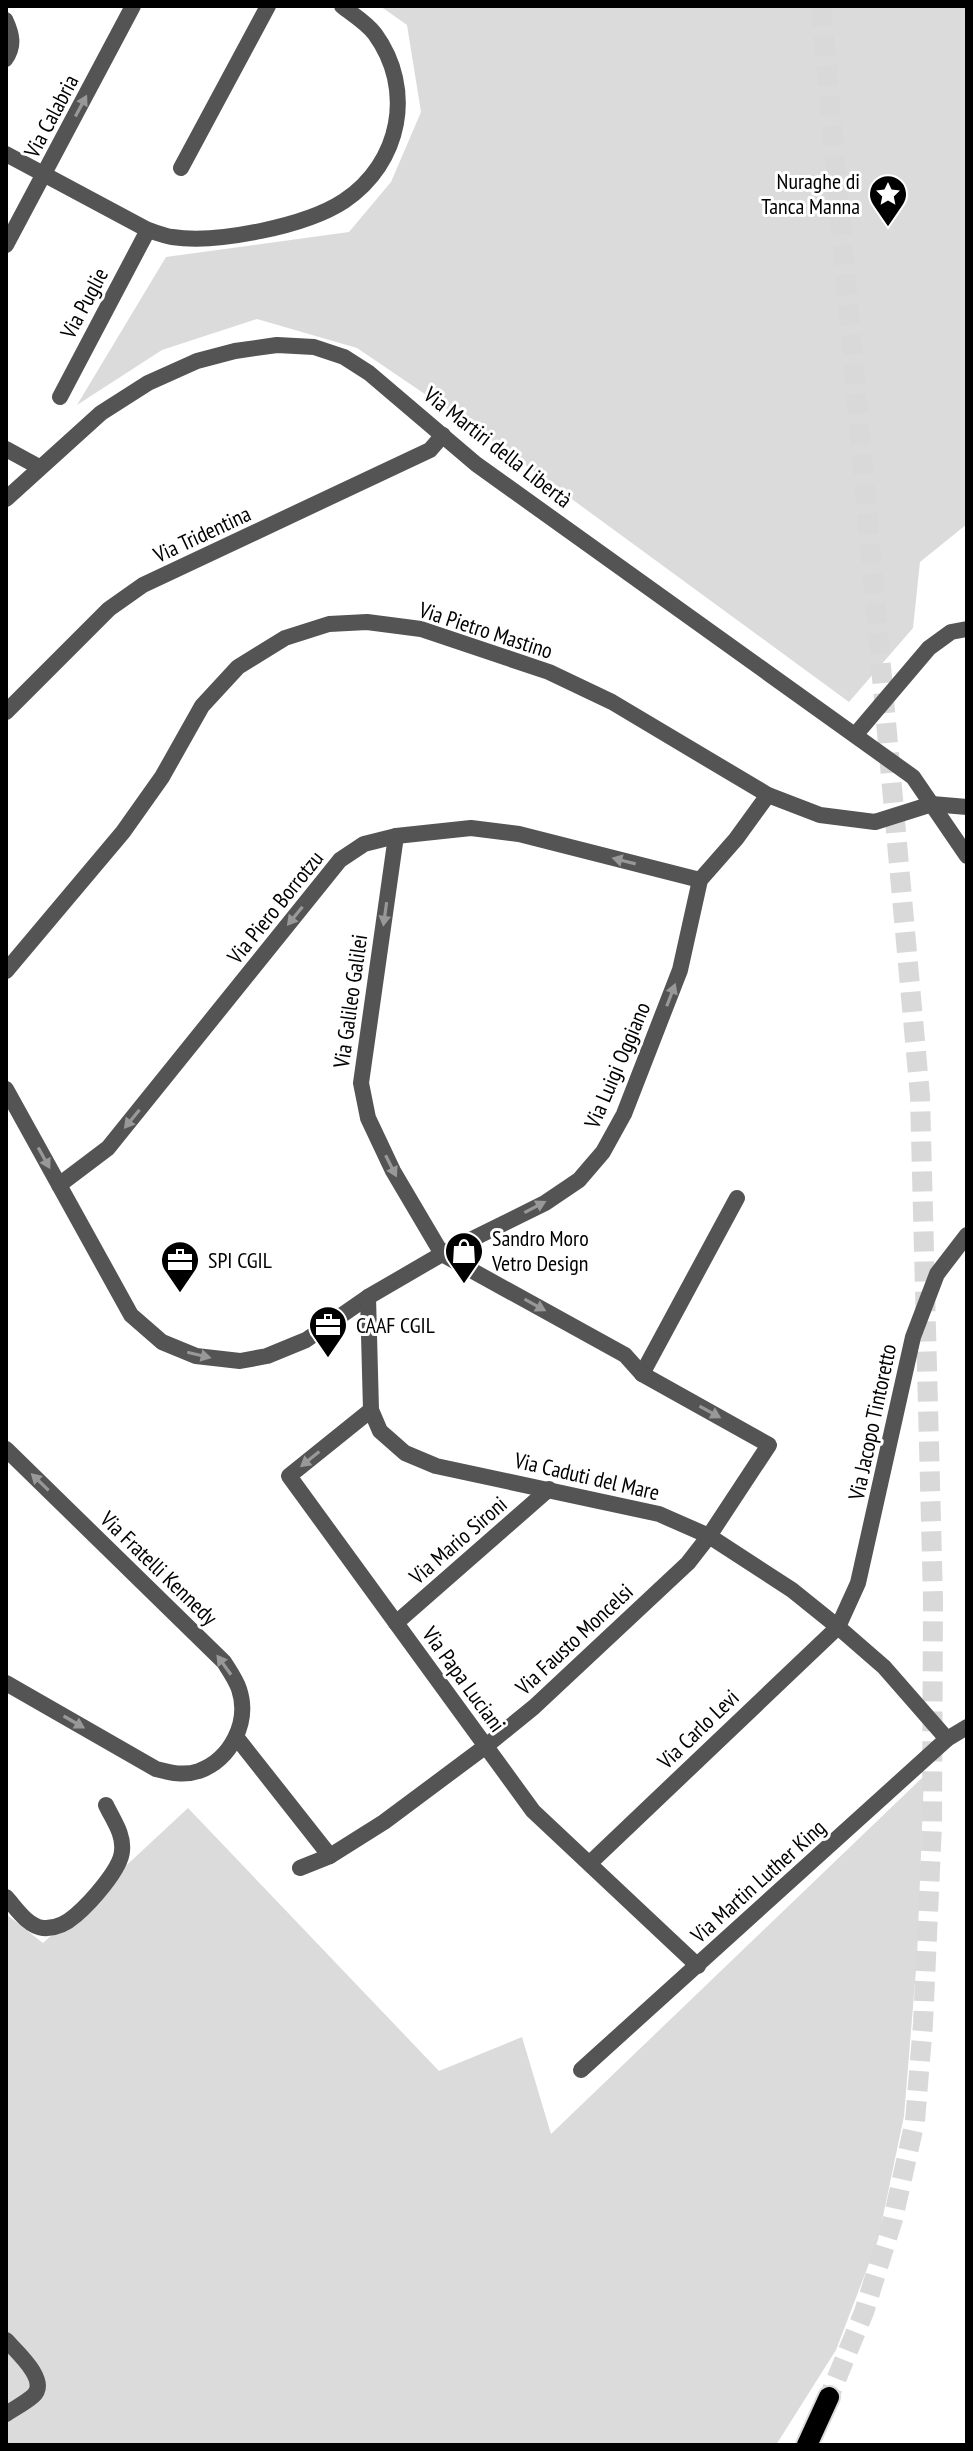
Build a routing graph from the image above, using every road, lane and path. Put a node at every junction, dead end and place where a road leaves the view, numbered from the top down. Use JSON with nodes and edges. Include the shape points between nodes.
{"nodes":[{"id":1,"x":133,"y":6,"type":"edge"},
{"id":2,"x":268,"y":6,"type":"edge"},
{"id":3,"x":342,"y":6,"type":"edge"},
{"id":4,"x":6,"y":19,"type":"edge"},
{"id":5,"x":6,"y":60,"type":"edge"},
{"id":6,"x":6,"y":154,"type":"edge"},
{"id":7,"x":181,"y":168,"type":"dead end"},
{"id":8,"x":45,"y":175,"type":"junction"},
{"id":9,"x":148,"y":230,"type":"junction"},
{"id":10,"x":6,"y":245,"type":"edge"},
{"id":11,"x":60,"y":397,"type":"dead end"},
{"id":12,"x":443,"y":435,"type":"junction"},
{"id":13,"x":6,"y":449,"type":"edge"},
{"id":14,"x":39,"y":467,"type":"junction"},
{"id":15,"x":6,"y":499,"type":"edge"},
{"id":16,"x":967,"y":629,"type":"edge"},
{"id":17,"x":6,"y":712,"type":"edge"},
{"id":18,"x":856,"y":734,"type":"junction"},
{"id":19,"x":768,"y":795,"type":"junction"},
{"id":20,"x":932,"y":804,"type":"junction"},
{"id":21,"x":967,"y":807,"type":"edge"},
{"id":22,"x":396,"y":836,"type":"junction"},
{"id":23,"x":967,"y":856,"type":"edge"},
{"id":24,"x":700,"y":880,"type":"junction"},
{"id":25,"x":6,"y":971,"type":"edge"},
{"id":26,"x":6,"y":1089,"type":"edge"},
{"id":27,"x":59,"y":1185,"type":"junction"},
{"id":28,"x":737,"y":1198,"type":"dead end"},
{"id":29,"x":967,"y":1235,"type":"edge"},
{"id":30,"x":442,"y":1254,"type":"junction"},
{"id":31,"x":368,"y":1297,"type":"junction"},
{"id":32,"x":642,"y":1374,"type":"junction"},
{"id":33,"x":371,"y":1410,"type":"junction"},
{"id":34,"x":6,"y":1449,"type":"edge"},
{"id":35,"x":549,"y":1489,"type":"junction"},
{"id":36,"x":709,"y":1536,"type":"junction"},
{"id":37,"x":396,"y":1623,"type":"junction"},
{"id":38,"x":838,"y":1627,"type":"junction"},
{"id":39,"x":6,"y":1683,"type":"edge"},
{"id":40,"x":967,"y":1727,"type":"edge"},
{"id":41,"x":237,"y":1738,"type":"junction"},
{"id":42,"x":947,"y":1739,"type":"junction"},
{"id":43,"x":486,"y":1746,"type":"junction"},
{"id":44,"x":106,"y":1805,"type":"dead end"},
{"id":45,"x":330,"y":1856,"type":"junction"},
{"id":46,"x":590,"y":1863,"type":"junction"},
{"id":47,"x":300,"y":1868,"type":"dead end"},
{"id":48,"x":6,"y":1897,"type":"edge"},
{"id":49,"x":698,"y":1966,"type":"junction"},
{"id":50,"x":581,"y":2070,"type":"dead end"},
{"id":51,"x":6,"y":2340,"type":"edge"},
{"id":52,"x":829,"y":2397,"type":"tunnel mouth"},
{"id":53,"x":6,"y":2414,"type":"edge"},
{"id":54,"x":807,"y":2445,"type":"edge"}],
"edges":[{"from":8,"to":1,"type":"street","name":"Via Calabria","one_way":true},
{"from":2,"to":7,"type":"street"},
{"from":3,"to":9,"type":"street","via":[[374,32],[395,72],[397,126],[372,175],[345,200],[304,221],[229,237],[172,237]]},
{"from":4,"to":5,"type":"street","via":[[13,46]]},
{"from":6,"to":8,"type":"street"},
{"from":8,"to":9,"type":"street"},
{"from":8,"to":10,"type":"street","name":"Via Calabria"},
{"from":9,"to":11,"type":"street","name":"Via Puglie"},
{"from":12,"to":14,"type":"street","name":"Via Martiri della Libertà","via":[[344,357],[314,347],[277,345],[197,361],[148,383],[101,413]]},
{"from":12,"to":17,"type":"street","name":"Via Tridentina","via":[[430,450],[143,585],[109,609]]},
{"from":12,"to":18,"type":"street","name":"Via Martiri della Libertà","via":[[476,464]]},
{"from":13,"to":14,"type":"street"},
{"from":14,"to":15,"type":"street","name":"Via Martiri della Libertà"},
{"from":16,"to":18,"type":"street","via":[[951,632],[929,648]]},
{"from":18,"to":20,"type":"street","name":"Via Martiri della Libertà","via":[[913,777]]},
{"from":19,"to":20,"type":"street","name":"Via Pietro Mastino","via":[[820,815],[875,822]]},
{"from":19,"to":24,"type":"street","name":"Via Luigi Oggiano"},
{"from":19,"to":25,"type":"street","name":"Via Pietro Mastino","via":[[612,702],[549,672],[421,629],[367,622],[329,624],[285,638],[238,667],[202,706],[123,832]]},
{"from":20,"to":21,"type":"street"},
{"from":20,"to":23,"type":"street","name":"Via Martiri della Libertà"},
{"from":24,"to":22,"type":"street","name":"Via Piero Borrotzu","one_way":true,"via":[[519,834],[471,828]]},
{"from":22,"to":27,"type":"street","name":"Via Piero Borrotzu","one_way":true,"via":[[364,844],[340,860],[108,1148]]},
{"from":22,"to":30,"type":"street","name":"Via Galileo Galilei","one_way":true,"via":[[361,1083],[368,1118],[393,1171]]},
{"from":30,"to":24,"type":"street","name":"Via Luigi Oggiano","one_way":true,"via":[[545,1203],[579,1180],[603,1152],[624,1114],[680,970]]},
{"from":26,"to":27,"type":"street","name":"Via Luigi Oggiano","one_way":true},
{"from":27,"to":31,"type":"street","name":"Via Luigi Oggiano","one_way":true,"via":[[131,1315],[162,1342],[196,1356],[240,1361],[267,1356],[306,1340]]},
{"from":28,"to":32,"type":"street"},
{"from":29,"to":38,"type":"street","name":"Via Jacopo Tintoretto","via":[[937,1274],[913,1337],[858,1583]]},
{"from":30,"to":31,"type":"street","name":"Via Luigi Oggiano"},
{"from":30,"to":32,"type":"street","one_way":true,"via":[[625,1355]]},
{"from":31,"to":33,"type":"street"},
{"from":32,"to":36,"type":"street","one_way":true,"via":[[769,1445]]},
{"from":33,"to":35,"type":"street","name":"Via Caduti del Mare","via":[[380,1431],[405,1453],[436,1466]]},
{"from":33,"to":37,"type":"street","name":"Via Papa Luciani","one_way":true,"via":[[289,1476]]},
{"from":41,"to":34,"type":"street","name":"Via Fratelli Kennedy","one_way":true,"via":[[242,1714],[239,1689],[224,1662]]},
{"from":35,"to":36,"type":"street","name":"Via Caduti del Mare","via":[[659,1514]]},
{"from":35,"to":37,"type":"street","name":"Via Mario Sironi"},
{"from":36,"to":38,"type":"street","name":"Via Caduti del Mare"},
{"from":36,"to":43,"type":"street","name":"Via Fausto Moncelsi","via":[[688,1563]]},
{"from":37,"to":43,"type":"street","name":"Via Papa Luciani"},
{"from":38,"to":42,"type":"street","name":"Via Caduti del Mare","via":[[884,1667]]},
{"from":38,"to":46,"type":"street","name":"Via Carlo Levi"},
{"from":39,"to":41,"type":"street","one_way":true,"via":[[156,1769],[197,1772],[215,1763]]},
{"from":40,"to":42,"type":"street","name":"Via Martin Luther King"},
{"from":41,"to":45,"type":"street"},
{"from":42,"to":49,"type":"street","name":"Via Martin Luther King"},
{"from":43,"to":45,"type":"street","name":"Via Fausto Moncelsi"},
{"from":43,"to":46,"type":"street","name":"Via Papa Luciani","via":[[533,1811]]},
{"from":44,"to":48,"type":"street","via":[[122,1836],[122,1853],[76,1916],[56,1928],[40,1928]]},
{"from":45,"to":47,"type":"street","name":"Via Fausto Moncelsi"},
{"from":46,"to":49,"type":"street","name":"Via Papa Luciani"},
{"from":49,"to":50,"type":"street","name":"Via Martin Luther King"},
{"from":51,"to":53,"type":"street","via":[[38,2377],[36,2395]]},
{"from":52,"to":54,"type":"main road"}]}
